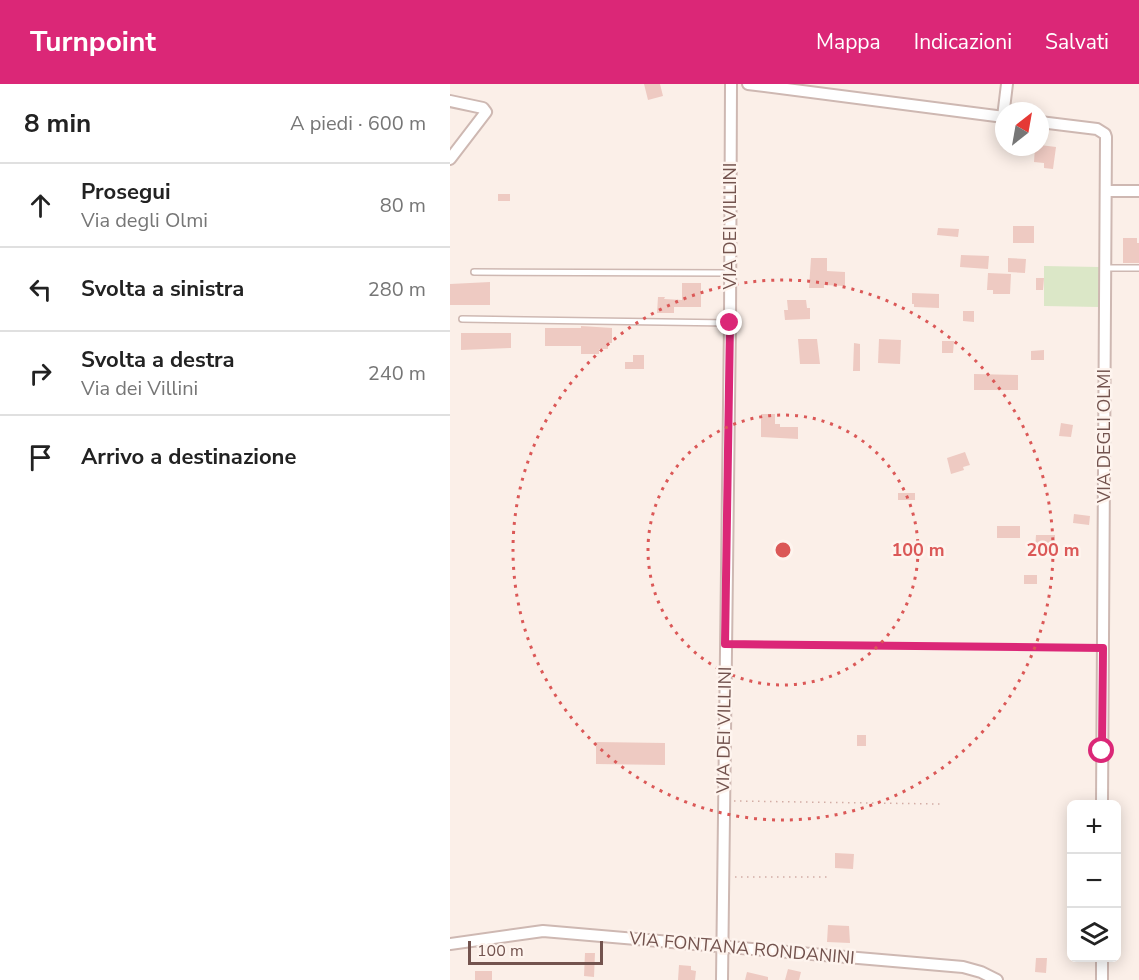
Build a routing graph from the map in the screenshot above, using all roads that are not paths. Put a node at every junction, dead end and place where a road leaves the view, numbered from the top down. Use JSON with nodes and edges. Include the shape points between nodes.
{"nodes":[{"id":1,"x":731,"y":84,"type":"edge"},
{"id":2,"x":748,"y":84,"type":"edge"},
{"id":3,"x":1007,"y":84,"type":"edge"},
{"id":4,"x":450,"y":101,"type":"edge"},
{"id":5,"x":1005,"y":102,"type":"edge"},
{"id":6,"x":995,"y":116,"type":"edge"},
{"id":7,"x":1049,"y":123,"type":"edge"},
{"id":8,"x":450,"y":159,"type":"edge"},
{"id":9,"x":1106,"y":191,"type":"junction"},
{"id":10,"x":1139,"y":191,"type":"edge"},
{"id":11,"x":1106,"y":268,"type":"junction"},
{"id":12,"x":1139,"y":268,"type":"edge"},
{"id":13,"x":474,"y":272,"type":"dead end"},
{"id":14,"x":730,"y":273,"type":"junction"},
{"id":15,"x":462,"y":319,"type":"dead end"},
{"id":16,"x":730,"y":323,"type":"junction"},
{"id":17,"x":1102,"y":800,"type":"edge"},
{"id":18,"x":450,"y":944,"type":"edge"},
{"id":19,"x":722,"y":945,"type":"junction"},
{"id":20,"x":1102,"y":962,"type":"edge"},
{"id":21,"x":722,"y":980,"type":"edge"},
{"id":22,"x":997,"y":980,"type":"edge"},
{"id":23,"x":1102,"y":980,"type":"edge"}],
"edges":[{"from":1,"to":14,"type":"street","name":"VIA DEI VILLINI"},
{"from":2,"to":6,"type":"street"},
{"from":3,"to":5,"type":"street"},
{"from":4,"to":8,"type":"street","via":[[486,112]]},
{"from":7,"to":9,"type":"street","name":"VIA DEGLI OLMI","via":[[1097,129],[1105,134]]},
{"from":9,"to":10,"type":"street"},
{"from":9,"to":11,"type":"street","name":"VIA DEGLI OLMI"},
{"from":11,"to":12,"type":"lane"},
{"from":11,"to":17,"type":"street","name":"VIA DEGLI OLMI"},
{"from":13,"to":14,"type":"lane"},
{"from":14,"to":16,"type":"street","name":"VIA DEI VILLINI"},
{"from":15,"to":16,"type":"lane"},
{"from":16,"to":19,"type":"street","name":"VIA DEI VILLINI"},
{"from":18,"to":19,"type":"street","name":"VIA FONTANA RONDANINI","via":[[543,931]]},
{"from":19,"to":21,"type":"street","name":"VIA DEI VILLINI"},
{"from":19,"to":22,"type":"street","name":"VIA FONTANA RONDANINI","via":[[963,967]]},
{"from":20,"to":23,"type":"street"}]}
